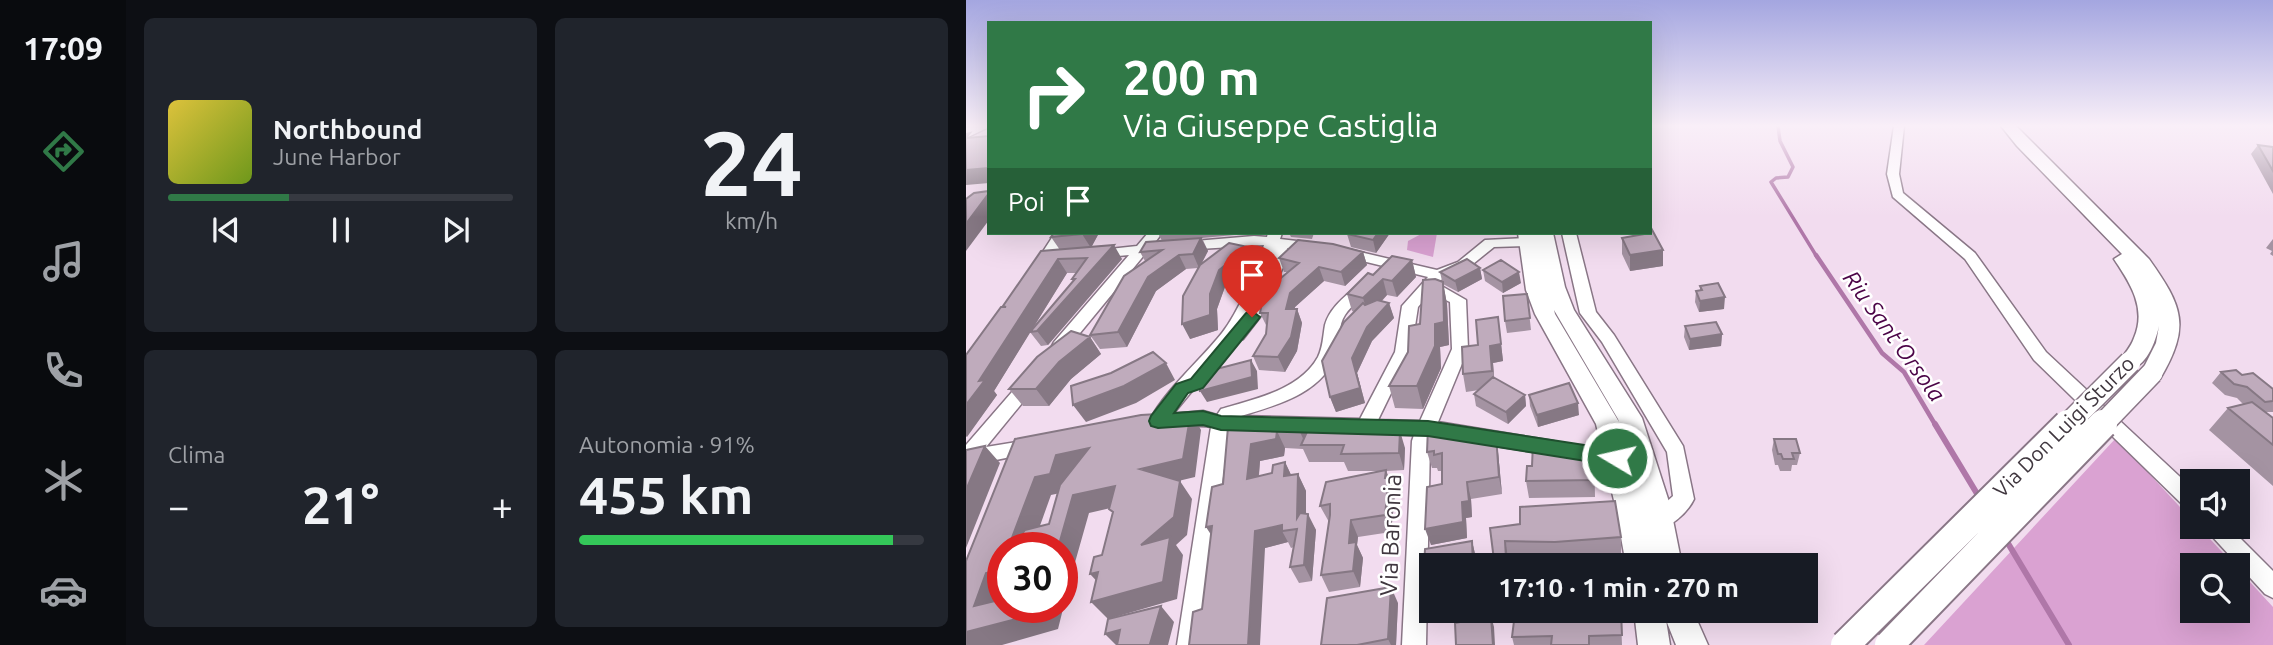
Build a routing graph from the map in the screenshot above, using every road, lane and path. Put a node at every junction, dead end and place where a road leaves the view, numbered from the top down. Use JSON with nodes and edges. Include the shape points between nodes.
{"nodes":[{"id":1,"x":1894,"y":156,"type":"edge"},
{"id":2,"x":2025,"y":156,"type":"edge"},
{"id":3,"x":2035,"y":156,"type":"edge"},
{"id":4,"x":1061,"y":235,"type":"edge"},
{"id":5,"x":1153,"y":235,"type":"edge"},
{"id":6,"x":1569,"y":235,"type":"edge"},
{"id":7,"x":1533,"y":236,"type":"edge"},
{"id":8,"x":1274,"y":237,"type":"edge"},
{"id":9,"x":1486,"y":238,"type":"edge"},
{"id":10,"x":1142,"y":250,"type":"junction"},
{"id":11,"x":1086,"y":255,"type":"edge"},
{"id":12,"x":1388,"y":262,"type":"junction"},
{"id":13,"x":1033,"y":276,"type":"edge"},
{"id":14,"x":1433,"y":281,"type":"junction"},
{"id":15,"x":2141,"y":368,"type":"junction"},
{"id":16,"x":1221,"y":423,"type":"junction"},
{"id":17,"x":1365,"y":427,"type":"junction"},
{"id":18,"x":1428,"y":428,"type":"junction"},
{"id":19,"x":1049,"y":443,"type":"edge"},
{"id":20,"x":1021,"y":449,"type":"junction"},
{"id":21,"x":966,"y":458,"type":"edge"},
{"id":22,"x":1617,"y":458,"type":"junction"},
{"id":23,"x":1011,"y":473,"type":"edge"},
{"id":24,"x":2180,"y":490,"type":"edge"},
{"id":25,"x":1659,"y":521,"type":"junction"},
{"id":26,"x":2227,"y":539,"type":"edge"},
{"id":27,"x":1637,"y":553,"type":"edge"},
{"id":28,"x":1666,"y":553,"type":"edge"},
{"id":29,"x":2273,"y":587,"type":"edge"},
{"id":30,"x":1663,"y":623,"type":"edge"},
{"id":31,"x":1674,"y":623,"type":"edge"},
{"id":32,"x":1676,"y":623,"type":"edge"},
{"id":33,"x":1189,"y":645,"type":"edge"},
{"id":34,"x":1414,"y":645,"type":"edge"},
{"id":35,"x":1654,"y":645,"type":"edge"},
{"id":36,"x":1685,"y":645,"type":"edge"},
{"id":37,"x":1692,"y":645,"type":"edge"},
{"id":38,"x":1844,"y":645,"type":"edge"},
{"id":39,"x":1889,"y":645,"type":"edge"}],
"edges":[{"from":1,"to":24,"type":"street","via":[[1892,180],[1897,194],[1970,256],[2040,356]]},
{"from":2,"to":15,"type":"main road","name":"Via Don Luigi Sturzo","via":[[2136,277],[2150,319]]},
{"from":3,"to":15,"type":"main road","name":"Via Don Luigi Sturzo","via":[[2154,279],[2171,325],[2164,356]]},
{"from":4,"to":13,"type":"street","via":[[1053,258]]},
{"from":5,"to":10,"type":"street"},
{"from":6,"to":25,"type":"street","via":[[1588,313],[1676,451],[1684,499]]},
{"from":7,"to":9,"type":"street"},
{"from":7,"to":22,"type":"main road","via":[[1536,290],[1545,314],[1608,424]]},
{"from":7,"to":25,"type":"main road","via":[[1564,310],[1630,418]]},
{"from":8,"to":10,"type":"street"},
{"from":8,"to":12,"type":"street"},
{"from":8,"to":16,"type":"street","via":[[1283,252],[1252,317],[1197,383],[1182,389],[1151,423],[1203,418]]},
{"from":9,"to":14,"type":"street","via":[[1463,265]]},
{"from":10,"to":11,"type":"street"},
{"from":10,"to":21,"type":"street"},
{"from":12,"to":14,"type":"street"},
{"from":12,"to":16,"type":"street","via":[[1335,318],[1326,358],[1304,385],[1227,414]]},
{"from":14,"to":17,"type":"street","via":[[1410,306],[1403,352]]},
{"from":14,"to":18,"type":"street","name":"Via Baronia","via":[[1458,300],[1461,349]]},
{"from":15,"to":38,"type":"main road","name":"Via Don Luigi Sturzo","bridge":true},
{"from":15,"to":39,"type":"main road","name":"Via Don Luigi Sturzo","bridge":true},
{"from":16,"to":17,"type":"street"},
{"from":16,"to":33,"type":"street"},
{"from":17,"to":18,"type":"street"},
{"from":18,"to":22,"type":"street"},
{"from":18,"to":34,"type":"street","name":"Via Baronia","via":[[1421,441]]},
{"from":19,"to":20,"type":"street"},
{"from":20,"to":21,"type":"street"},
{"from":20,"to":23,"type":"street"},
{"from":22,"to":27,"type":"main road"},
{"from":25,"to":28,"type":"main road"},
{"from":26,"to":29,"type":"street"},
{"from":30,"to":35,"type":"main road"},
{"from":31,"to":36,"type":"main road"},
{"from":32,"to":37,"type":"main road"}]}
